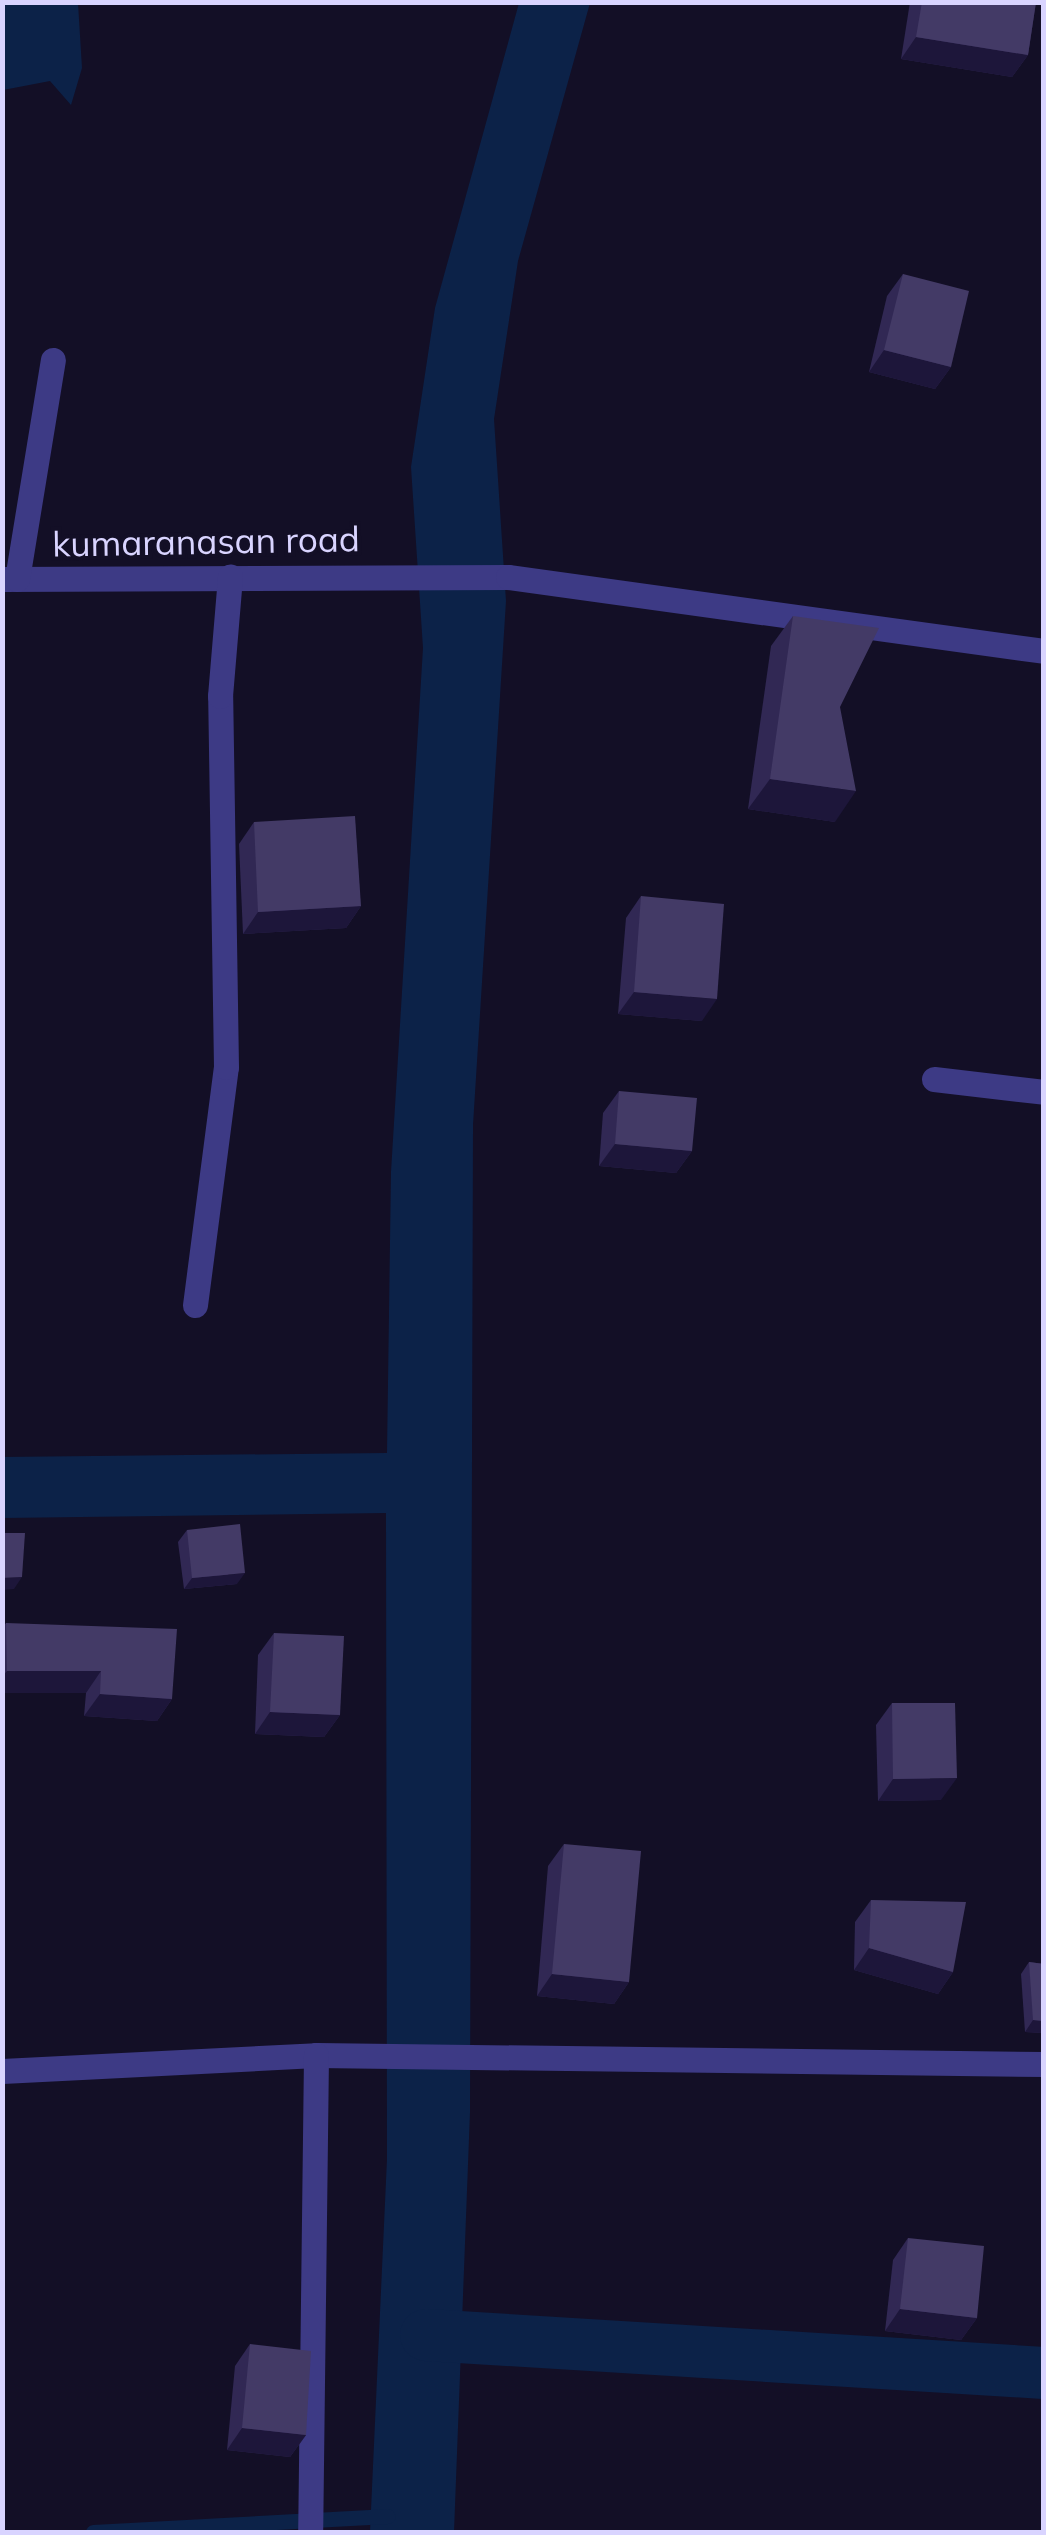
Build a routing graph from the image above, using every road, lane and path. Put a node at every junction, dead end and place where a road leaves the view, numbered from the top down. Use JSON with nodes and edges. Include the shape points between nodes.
{"nodes":[{"id":1,"x":53,"y":360,"type":"dead end"},
{"id":2,"x":230,"y":576,"type":"junction"},
{"id":3,"x":10,"y":579,"type":"edge"},
{"id":4,"x":1044,"y":652,"type":"edge"},
{"id":5,"x":934,"y":1079,"type":"dead end"},
{"id":6,"x":1044,"y":1092,"type":"edge"},
{"id":7,"x":195,"y":1306,"type":"dead end"},
{"id":8,"x":316,"y":2055,"type":"junction"},
{"id":9,"x":1044,"y":2064,"type":"edge"},
{"id":10,"x":2,"y":2072,"type":"edge"},
{"id":11,"x":310,"y":2532,"type":"edge"}],
"edges":[{"from":1,"to":3,"type":"street"},
{"from":2,"to":3,"type":"street","name":"kumaranasan road"},
{"from":2,"to":4,"type":"street","name":"kumaranasan road","via":[[508,577]]},
{"from":2,"to":7,"type":"street","via":[[220,696],[226,1067]]},
{"from":5,"to":6,"type":"street"},
{"from":8,"to":9,"type":"street"},
{"from":8,"to":10,"type":"street"},
{"from":8,"to":11,"type":"street"}]}
